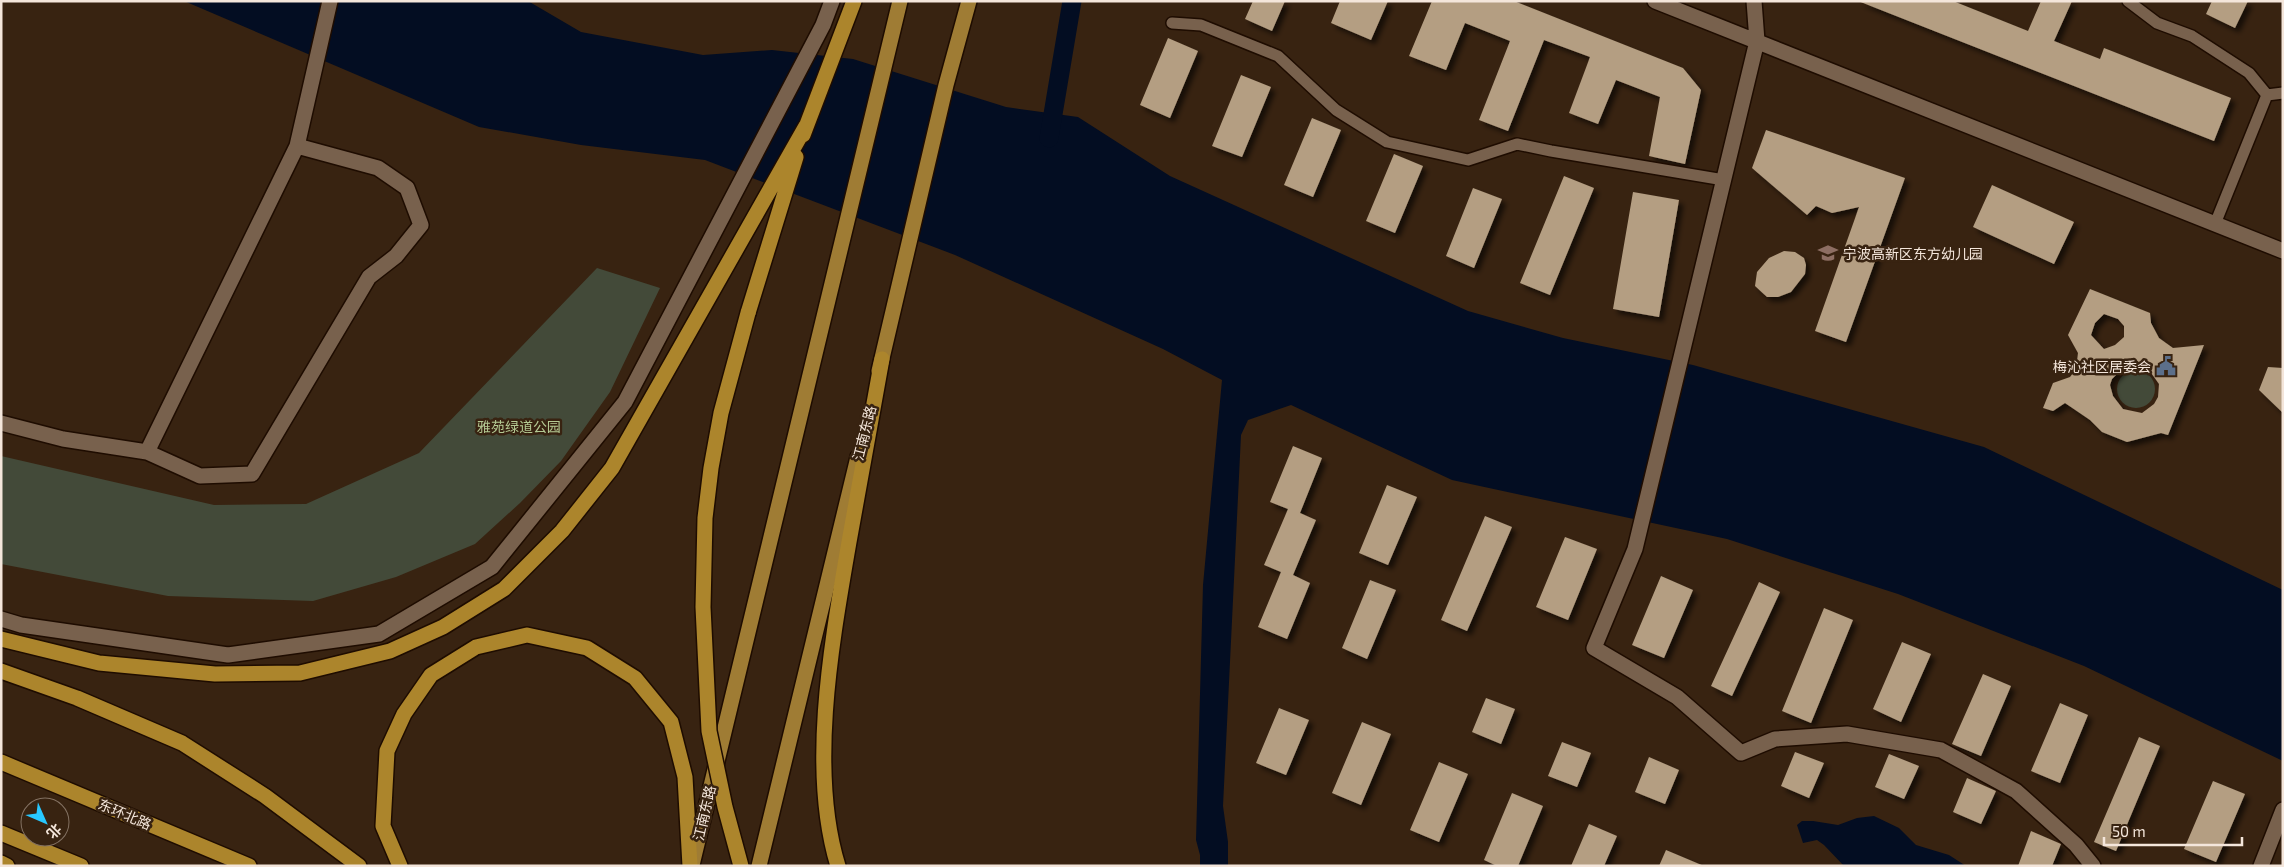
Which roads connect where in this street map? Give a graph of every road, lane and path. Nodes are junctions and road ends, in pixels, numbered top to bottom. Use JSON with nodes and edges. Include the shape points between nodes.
{"nodes":[{"id":1,"x":330,"y":1,"type":"edge"},
{"id":2,"x":832,"y":1,"type":"edge"},
{"id":3,"x":854,"y":1,"type":"edge"},
{"id":4,"x":900,"y":1,"type":"edge"},
{"id":5,"x":969,"y":1,"type":"edge"},
{"id":6,"x":1655,"y":1,"type":"edge"},
{"id":7,"x":1754,"y":1,"type":"edge"},
{"id":8,"x":2128,"y":1,"type":"edge"},
{"id":9,"x":1172,"y":23,"type":"dead end"},
{"id":10,"x":1757,"y":41,"type":"junction"},
{"id":11,"x":2283,"y":93,"type":"edge"},
{"id":12,"x":2267,"y":95,"type":"junction"},
{"id":13,"x":806,"y":126,"type":"junction"},
{"id":14,"x":297,"y":146,"type":"junction"},
{"id":15,"x":1724,"y":180,"type":"junction"},
{"id":16,"x":2215,"y":224,"type":"junction"},
{"id":17,"x":2283,"y":251,"type":"edge"},
{"id":18,"x":882,"y":359,"type":"junction"},
{"id":19,"x":1,"y":424,"type":"edge"},
{"id":20,"x":147,"y":452,"type":"junction"},
{"id":21,"x":1,"y":619,"type":"edge"},
{"id":22,"x":1,"y":639,"type":"edge"},
{"id":23,"x":1,"y":671,"type":"edge"},
{"id":24,"x":3,"y":763,"type":"edge"},
{"id":25,"x":2283,"y":810,"type":"edge"},
{"id":26,"x":1,"y":833,"type":"edge"},
{"id":27,"x":353,"y":861,"type":"edge"},
{"id":28,"x":1,"y":863,"type":"edge"},
{"id":29,"x":7,"y":866,"type":"edge"},
{"id":30,"x":81,"y":866,"type":"edge"},
{"id":31,"x":250,"y":866,"type":"edge"},
{"id":32,"x":400,"y":866,"type":"edge"},
{"id":33,"x":691,"y":866,"type":"edge"},
{"id":34,"x":741,"y":866,"type":"edge"},
{"id":35,"x":759,"y":866,"type":"edge"},
{"id":36,"x":838,"y":866,"type":"edge"},
{"id":37,"x":2093,"y":866,"type":"edge"},
{"id":38,"x":2262,"y":866,"type":"edge"}],
"edges":[{"from":1,"to":14,"type":"street"},
{"from":2,"to":21,"type":"street","via":[[625,402],[492,567],[379,634],[228,655],[22,625]]},
{"from":3,"to":13,"type":"highway"},
{"from":4,"to":33,"type":"main road","name":"江南东路"},
{"from":5,"to":18,"type":"main road","name":"江南东路","via":[[946,85]]},
{"from":6,"to":10,"type":"street"},
{"from":7,"to":10,"type":"street"},
{"from":8,"to":12,"type":"lane","via":[[2157,23],[2192,36],[2249,72]]},
{"from":9,"to":15,"type":"lane","via":[[1201,25],[1278,56],[1336,110],[1387,142],[1468,160],[1517,144]]},
{"from":10,"to":15,"type":"street"},
{"from":10,"to":16,"type":"street"},
{"from":11,"to":12,"type":"lane"},
{"from":12,"to":16,"type":"lane"},
{"from":13,"to":22,"type":"highway","via":[[612,468],[562,530],[504,589],[444,627],[390,651],[300,673],[215,674],[99,663]]},
{"from":13,"to":34,"type":"highway","bridge":true,"via":[[748,313],[724,404],[711,468],[706,518],[703,607],[709,731]]},
{"from":14,"to":20,"type":"street"},
{"from":14,"to":20,"type":"street","via":[[378,168],[407,188],[421,224],[396,256],[368,277],[252,474],[200,476]]},
{"from":15,"to":37,"type":"street","via":[[1635,549],[1594,648],[1677,697],[1741,753],[1775,739],[1847,734],[1941,750],[2016,791],[2076,845]]},
{"from":16,"to":17,"type":"street"},
{"from":18,"to":35,"type":"main road","name":"江南东路"},
{"from":18,"to":36,"type":"highway","via":[[831,642],[824,751],[830,840]]},
{"from":19,"to":20,"type":"street","via":[[63,439]]},
{"from":23,"to":27,"type":"highway","via":[[77,698],[182,744],[266,796]]},
{"from":24,"to":31,"type":"highway","name":"东环北路"},
{"from":25,"to":38,"type":"street"},
{"from":26,"to":30,"type":"highway"},
{"from":28,"to":29,"type":"highway"},
{"from":32,"to":33,"type":"highway","via":[[383,826],[387,751],[404,714],[431,674],[476,647],[527,636],[587,648],[635,678],[671,722],[685,777]]}]}
